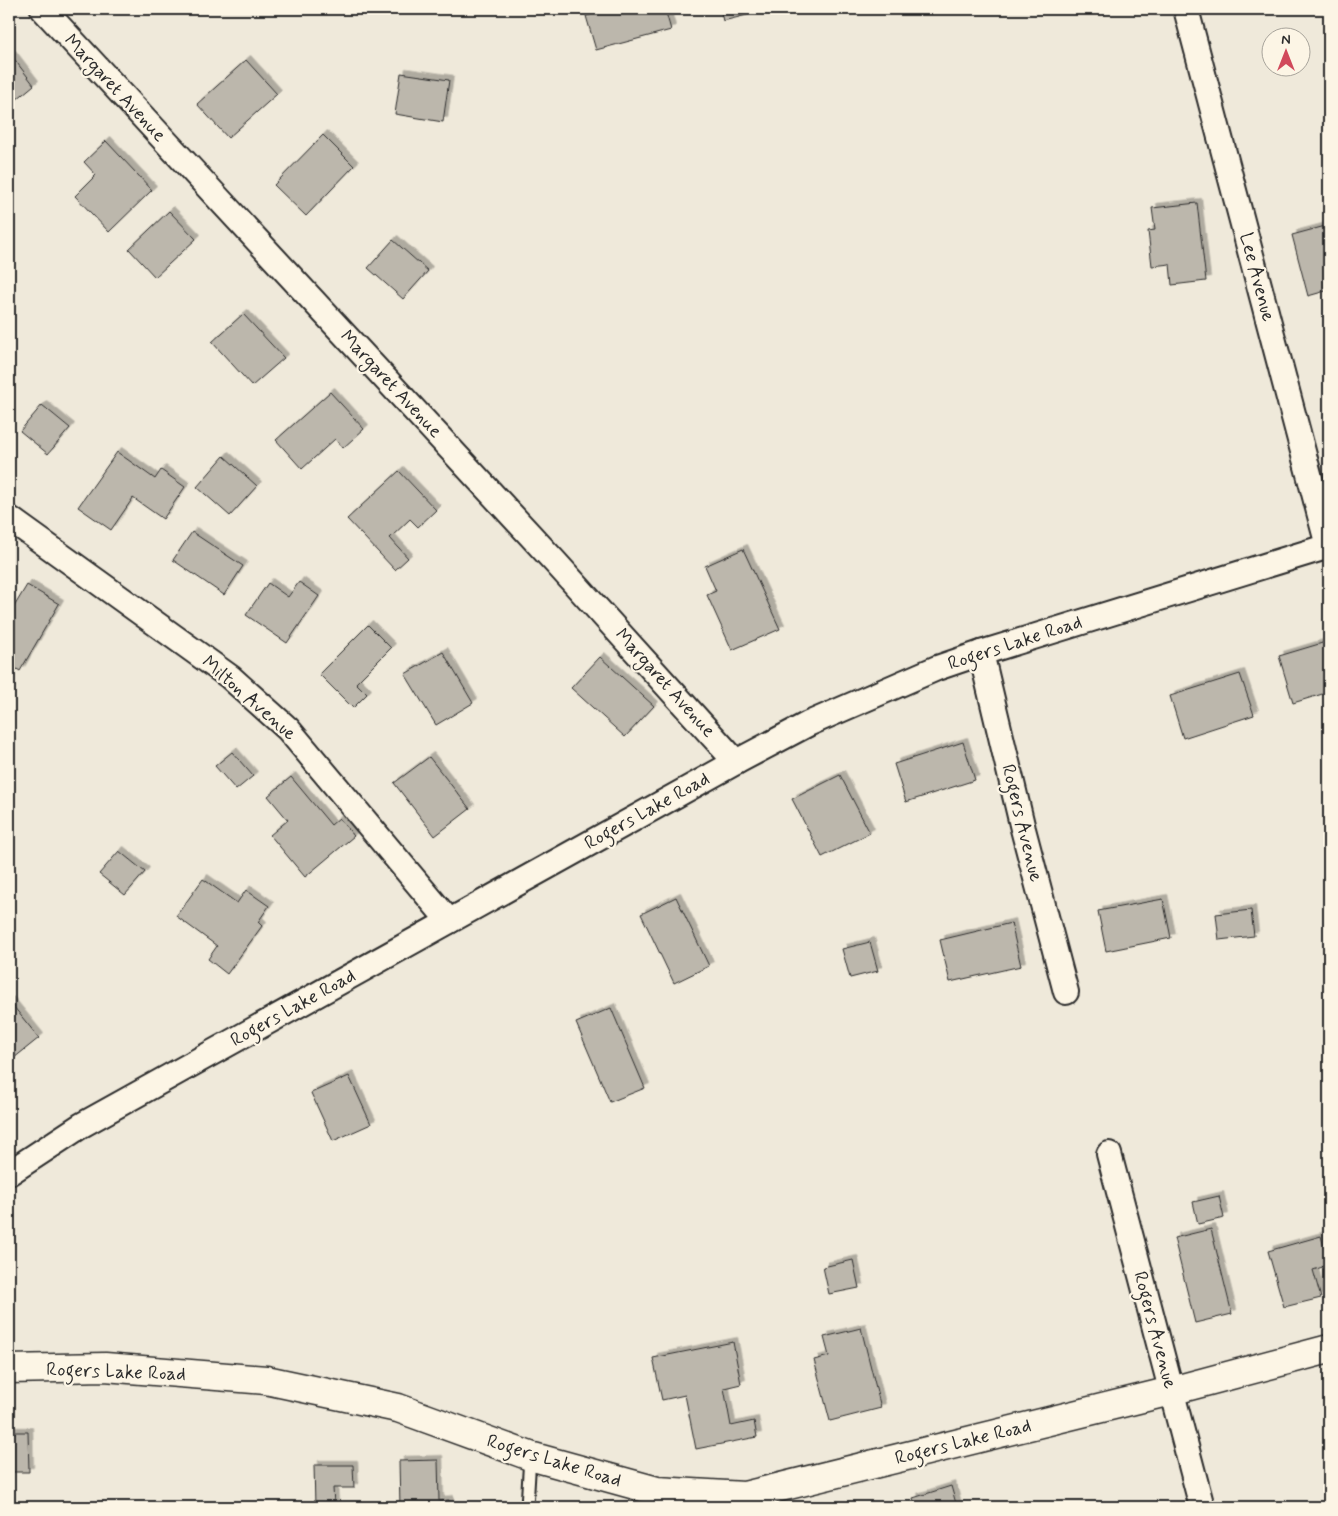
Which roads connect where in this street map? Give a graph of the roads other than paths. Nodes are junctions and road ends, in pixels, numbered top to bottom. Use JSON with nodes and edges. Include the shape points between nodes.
{"nodes":[{"id":1,"x":1186,"y":9,"type":"edge"},
{"id":2,"x":43,"y":10,"type":"edge"},
{"id":3,"x":9,"y":518,"type":"edge"},
{"id":4,"x":1329,"y":546,"type":"edge"},
{"id":5,"x":981,"y":653,"type":"junction"},
{"id":6,"x":736,"y":762,"type":"junction"},
{"id":7,"x":450,"y":921,"type":"junction"},
{"id":8,"x":1066,"y":992,"type":"dead end"},
{"id":9,"x":1109,"y":1154,"type":"dead end"},
{"id":10,"x":9,"y":1173,"type":"edge"},
{"id":11,"x":1329,"y":1349,"type":"edge"},
{"id":12,"x":9,"y":1369,"type":"edge"},
{"id":13,"x":1171,"y":1391,"type":"junction"},
{"id":14,"x":530,"y":1456,"type":"junction"},
{"id":15,"x":665,"y":1499,"type":"edge"},
{"id":16,"x":527,"y":1507,"type":"edge"},
{"id":17,"x":1202,"y":1507,"type":"edge"}],
"edges":[{"from":1,"to":4,"type":"street","name":"Lee Avenue"},
{"from":2,"to":6,"type":"street","name":"Margaret Avenue","via":[[556,562]]},
{"from":3,"to":7,"type":"street","name":"Milton Avenue","via":[[230,677],[288,729]]},
{"from":4,"to":5,"type":"street","name":"Rogers Lake Road"},
{"from":5,"to":6,"type":"street","name":"Rogers Lake Road","via":[[937,668],[808,724]]},
{"from":5,"to":8,"type":"street","name":"Rogers Avenue"},
{"from":6,"to":7,"type":"street","name":"Rogers Lake Road"},
{"from":7,"to":10,"type":"street","name":"Rogers Lake Road","via":[[82,1125]]},
{"from":9,"to":13,"type":"street","name":"Rogers Avenue"},
{"from":11,"to":13,"type":"main road","name":"Rogers Lake Road"},
{"from":12,"to":14,"type":"main road","name":"Rogers Lake Road","via":[[104,1367],[266,1380],[398,1408]]},
{"from":13,"to":15,"type":"main road","name":"Rogers Lake Road","via":[[744,1496]]},
{"from":13,"to":17,"type":"street","name":"Rogers Avenue"},
{"from":14,"to":15,"type":"main road","name":"Rogers Lake Road"},
{"from":14,"to":16,"type":"lane"}]}
